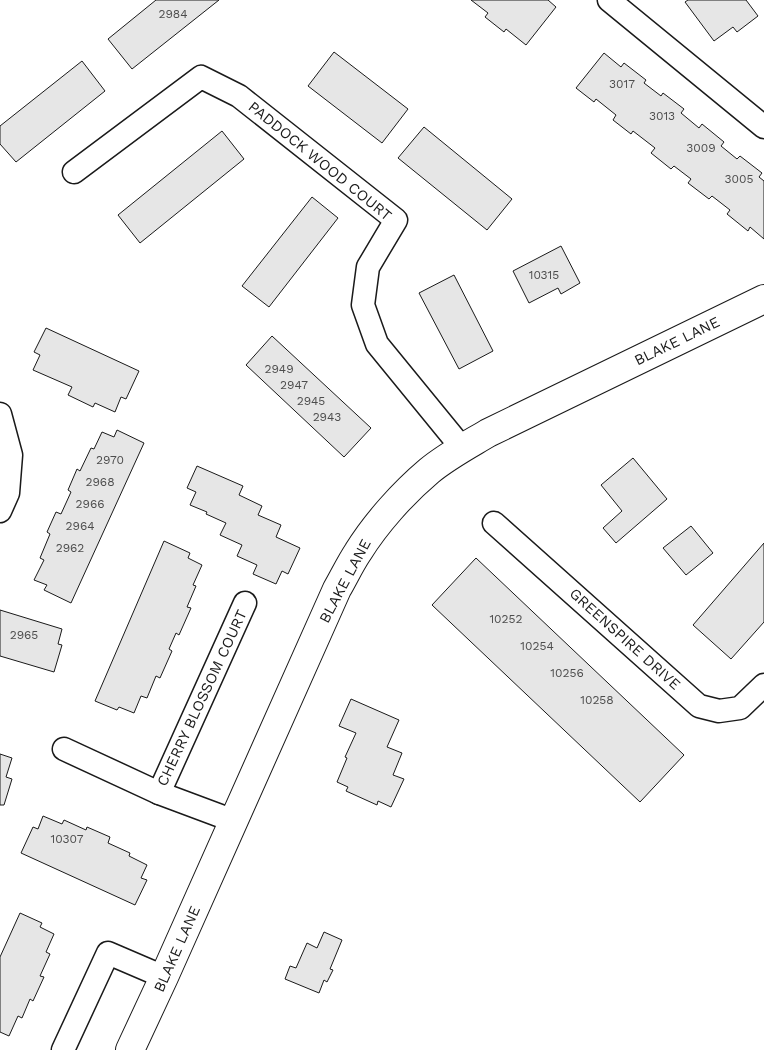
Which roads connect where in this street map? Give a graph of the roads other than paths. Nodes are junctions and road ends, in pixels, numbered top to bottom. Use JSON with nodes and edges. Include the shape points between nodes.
{"nodes":[{"id":1,"x":608,"y":0,"type":"edge"},
{"id":2,"x":764,"y":127,"type":"edge"},
{"id":3,"x":74,"y":172,"type":"dead end"},
{"id":4,"x":764,"y":299,"type":"edge"},
{"id":5,"x":0,"y":414,"type":"edge"},
{"id":6,"x":462,"y":448,"type":"junction"},
{"id":7,"x":0,"y":511,"type":"edge"},
{"id":8,"x":494,"y":523,"type":"dead end"},
{"id":9,"x":245,"y":603,"type":"dead end"},
{"id":10,"x":764,"y":685,"type":"edge"},
{"id":11,"x":64,"y":749,"type":"dead end"},
{"id":12,"x":159,"y":793,"type":"junction"},
{"id":13,"x":234,"y":821,"type":"junction"},
{"id":14,"x":164,"y":977,"type":"junction"},
{"id":15,"x":63,"y":1050,"type":"edge"},
{"id":16,"x":130,"y":1050,"type":"edge"}],
"edges":[{"from":1,"to":2,"type":"street"},
{"from":3,"to":6,"type":"street","name":"PADDOCK WOOD COURT","via":[[201,77],[239,96],[396,220],[368,267],[363,306],[377,344]]},
{"from":4,"to":6,"type":"street","name":"BLAKE LANE"},
{"from":5,"to":7,"type":"street","via":[[11,455],[8,493]]},
{"from":6,"to":13,"type":"street","name":"BLAKE LANE","via":[[414,485],[377,525],[358,552],[337,589]]},
{"from":8,"to":10,"type":"street","name":"GREENSPIRE DRIVE","via":[[699,706],[719,712],[740,708]]},
{"from":9,"to":12,"type":"street","name":"CHERRY BLOSSOM COURT"},
{"from":11,"to":12,"type":"street"},
{"from":12,"to":13,"type":"street"},
{"from":13,"to":14,"type":"street","name":"BLAKE LANE"},
{"from":14,"to":15,"type":"street","via":[[108,953]]},
{"from":14,"to":16,"type":"street","name":"BLAKE LANE"}]}
